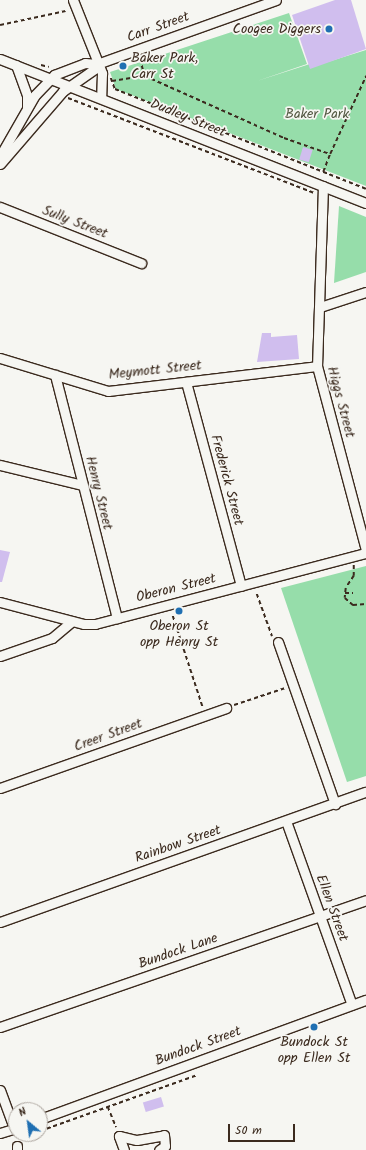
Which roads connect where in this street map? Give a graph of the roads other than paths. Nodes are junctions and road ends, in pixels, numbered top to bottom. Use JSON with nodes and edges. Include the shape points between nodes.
{"nodes":[{"id":1,"x":73,"y":0,"type":"edge"},
{"id":2,"x":276,"y":0,"type":"edge"},
{"id":3,"x":258,"y":3,"type":"edge"},
{"id":4,"x":0,"y":59,"type":"edge"},
{"id":5,"x":97,"y":64,"type":"junction"},
{"id":6,"x":16,"y":65,"type":"junction"},
{"id":7,"x":50,"y":78,"type":"junction"},
{"id":8,"x":70,"y":85,"type":"junction"},
{"id":9,"x":100,"y":98,"type":"junction"},
{"id":10,"x":26,"y":109,"type":"junction"},
{"id":11,"x":3,"y":142,"type":"edge"},
{"id":12,"x":0,"y":156,"type":"edge"},
{"id":13,"x":0,"y":164,"type":"edge"},
{"id":14,"x":323,"y":186,"type":"junction"},
{"id":15,"x":366,"y":203,"type":"edge"},
{"id":16,"x":0,"y":207,"type":"edge"},
{"id":17,"x":141,"y":263,"type":"dead end"},
{"id":18,"x":366,"y":292,"type":"edge"},
{"id":19,"x":320,"y":307,"type":"junction"},
{"id":20,"x":0,"y":358,"type":"edge"},
{"id":21,"x":317,"y":366,"type":"junction"},
{"id":22,"x":55,"y":375,"type":"junction"},
{"id":23,"x":186,"y":382,"type":"junction"},
{"id":24,"x":0,"y":465,"type":"edge"},
{"id":25,"x":82,"y":485,"type":"junction"},
{"id":26,"x":366,"y":550,"type":"edge"},
{"id":27,"x":366,"y":553,"type":"edge"},
{"id":28,"x":241,"y":586,"type":"junction"},
{"id":29,"x":0,"y":602,"type":"edge"},
{"id":30,"x":117,"y":618,"type":"junction"},
{"id":31,"x":72,"y":622,"type":"junction"},
{"id":32,"x":278,"y":642,"type":"dead end"},
{"id":33,"x":0,"y":656,"type":"edge"},
{"id":34,"x":226,"y":708,"type":"road end"},
{"id":35,"x":0,"y":788,"type":"edge"},
{"id":36,"x":366,"y":792,"type":"edge"},
{"id":37,"x":335,"y":804,"type":"junction"},
{"id":38,"x":286,"y":821,"type":"junction"},
{"id":39,"x":366,"y":900,"type":"edge"},
{"id":40,"x":319,"y":917,"type":"junction"},
{"id":41,"x":0,"y":922,"type":"edge"},
{"id":42,"x":366,"y":1000,"type":"edge"},
{"id":43,"x":352,"y":1005,"type":"junction"},
{"id":44,"x":0,"y":1027,"type":"edge"},
{"id":45,"x":0,"y":1090,"type":"edge"},
{"id":46,"x":8,"y":1110,"type":"edge"},
{"id":47,"x":48,"y":1116,"type":"edge"},
{"id":48,"x":124,"y":1150,"type":"edge"},
{"id":49,"x":159,"y":1150,"type":"edge"}],
"edges":[{"from":1,"to":5,"type":"street"},
{"from":2,"to":3,"type":"street","name":"Carr Street"},
{"from":3,"to":5,"type":"street","name":"Carr Street"},
{"from":4,"to":6,"type":"street","name":"Dudley Street"},
{"from":5,"to":7,"type":"street","name":"Carr Street","via":[[85,63]]},
{"from":5,"to":8,"type":"street","via":[[94,70]]},
{"from":5,"to":9,"type":"street","via":[[102,75]]},
{"from":6,"to":7,"type":"street","name":"Dudley Street"},
{"from":6,"to":10,"type":"street","via":[[27,96]]},
{"from":7,"to":8,"type":"street","name":"Dudley Street"},
{"from":7,"to":10,"type":"street"},
{"from":8,"to":9,"type":"street","name":"Dudley Street"},
{"from":8,"to":13,"type":"street"},
{"from":9,"to":14,"type":"street","name":"Dudley Street"},
{"from":10,"to":11,"type":"street"},
{"from":11,"to":12,"type":"street"},
{"from":14,"to":15,"type":"street","name":"Dudley Street"},
{"from":14,"to":19,"type":"street","name":"Higgs Street"},
{"from":16,"to":17,"type":"street","name":"Sully Street"},
{"from":18,"to":19,"type":"street"},
{"from":19,"to":21,"type":"street","name":"Higgs Street"},
{"from":20,"to":22,"type":"street","name":"Meymott Street"},
{"from":21,"to":23,"type":"street","name":"Meymott Street"},
{"from":21,"to":26,"type":"street","name":"Higgs Street"},
{"from":22,"to":23,"type":"street","name":"Meymott Street","via":[[108,391]]},
{"from":22,"to":25,"type":"street","name":"Henry Street"},
{"from":23,"to":28,"type":"street","name":"Frederick Street"},
{"from":24,"to":25,"type":"street"},
{"from":25,"to":30,"type":"street","name":"Henry Street"},
{"from":27,"to":28,"type":"street","name":"Oberon Street"},
{"from":28,"to":30,"type":"street","name":"Oberon Street"},
{"from":29,"to":31,"type":"street","name":"Oberon Street"},
{"from":30,"to":31,"type":"street","name":"Oberon Street","via":[[95,624]]},
{"from":31,"to":33,"type":"street","via":[[52,638]]},
{"from":32,"to":37,"type":"street"},
{"from":34,"to":35,"type":"street","name":"Creer Street"},
{"from":36,"to":37,"type":"street","name":"Rainbow Street"},
{"from":37,"to":38,"type":"street","name":"Rainbow Street"},
{"from":38,"to":40,"type":"street","name":"Ellen Street"},
{"from":38,"to":41,"type":"street","name":"Rainbow Street"},
{"from":39,"to":40,"type":"street","name":"Bundock Lane"},
{"from":40,"to":43,"type":"street","name":"Ellen Street"},
{"from":40,"to":44,"type":"street","name":"Bundock Lane"},
{"from":42,"to":43,"type":"street","name":"Bundock Street"},
{"from":43,"to":47,"type":"street","name":"Bundock Street"},
{"from":45,"to":46,"type":"street"},
{"from":48,"to":49,"type":"street","via":[[119,1136],[137,1140],[164,1135],[165,1146]]}]}
